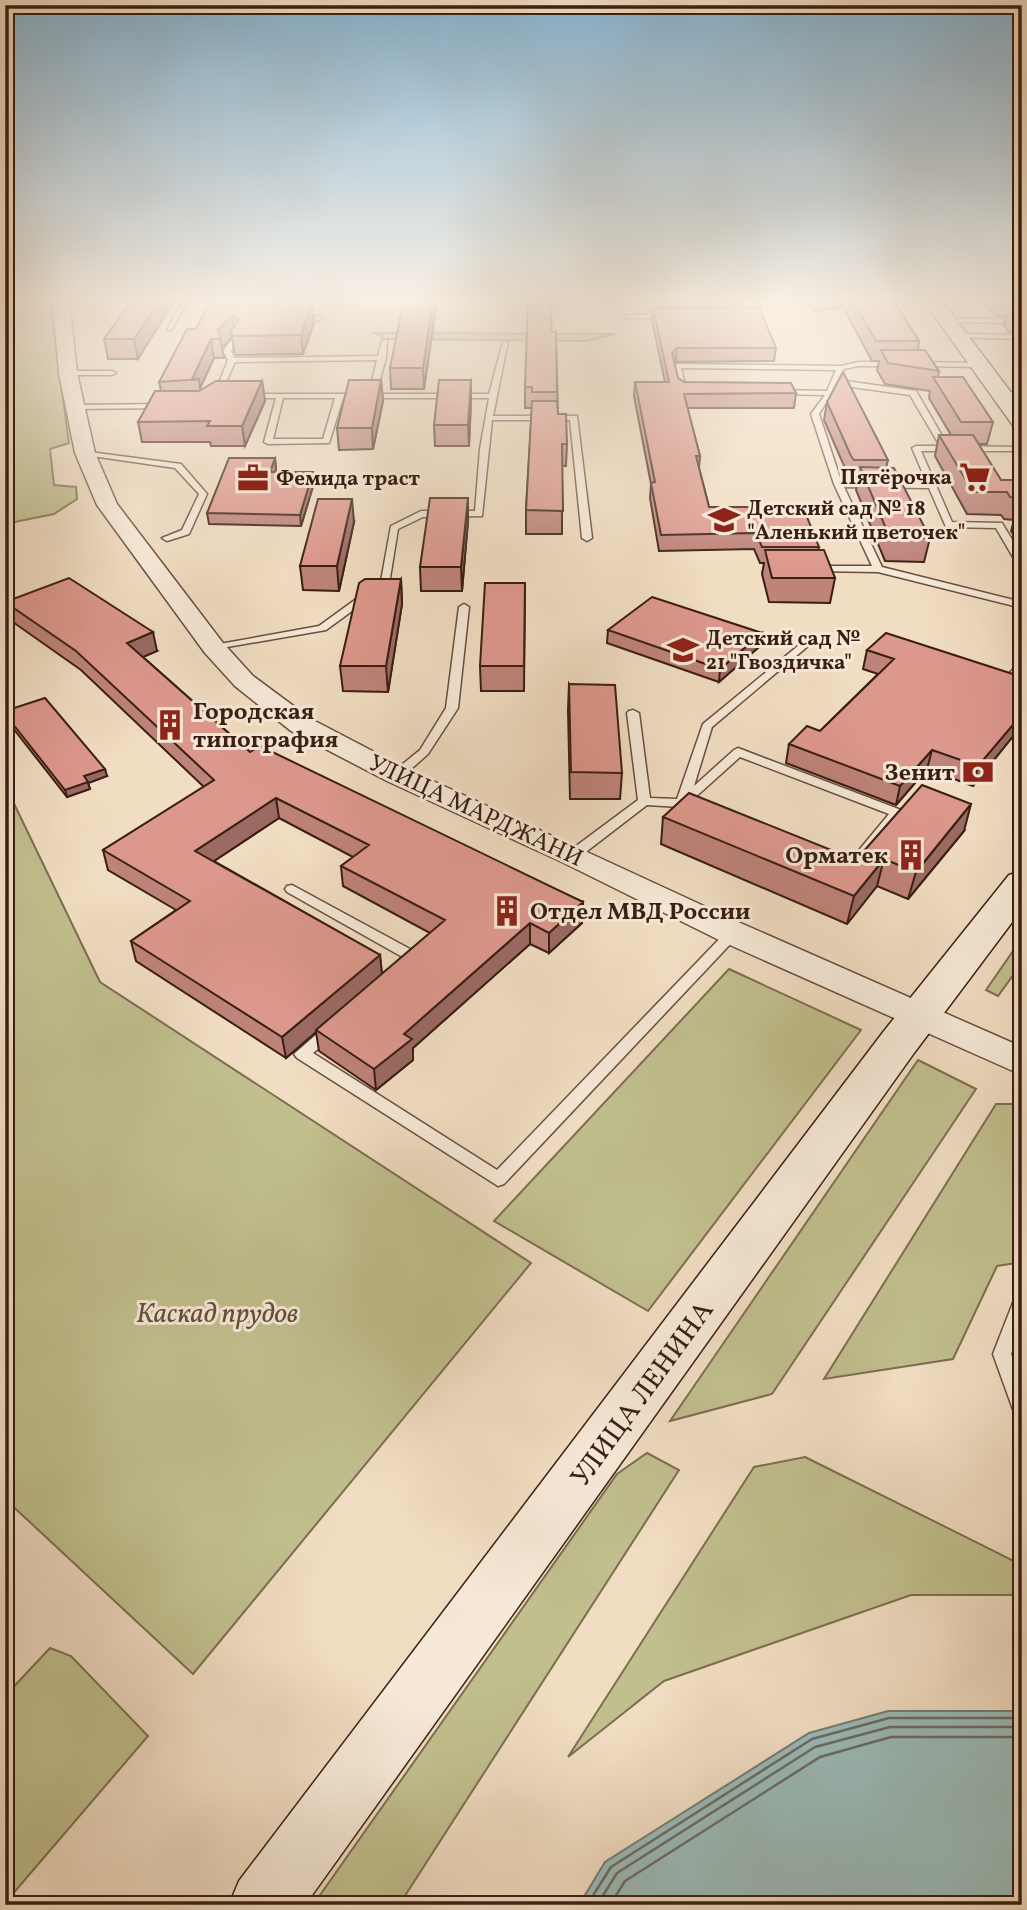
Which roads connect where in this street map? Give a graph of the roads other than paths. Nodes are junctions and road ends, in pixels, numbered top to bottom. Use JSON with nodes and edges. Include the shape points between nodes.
{"nodes":[{"id":1,"x":72,"y":389,"type":"edge"},
{"id":2,"x":218,"y":389,"type":"edge"},
{"id":3,"x":374,"y":389,"type":"edge"},
{"id":4,"x":493,"y":389,"type":"edge"},
{"id":5,"x":683,"y":389,"type":"edge"},
{"id":6,"x":832,"y":389,"type":"edge"},
{"id":7,"x":886,"y":389,"type":"edge"},
{"id":8,"x":997,"y":389,"type":"edge"},
{"id":9,"x":696,"y":391,"type":"edge"},
{"id":10,"x":763,"y":392,"type":"edge"},
{"id":11,"x":830,"y":393,"type":"junction"},
{"id":12,"x":1001,"y":394,"type":"junction"},
{"id":13,"x":1022,"y":395,"type":"edge"},
{"id":14,"x":229,"y":396,"type":"edge"},
{"id":15,"x":242,"y":396,"type":"edge"},
{"id":16,"x":340,"y":396,"type":"junction"},
{"id":17,"x":372,"y":396,"type":"junction"},
{"id":18,"x":491,"y":396,"type":"junction"},
{"id":19,"x":280,"y":397,"type":"junction"},
{"id":20,"x":174,"y":406,"type":"edge"},
{"id":21,"x":76,"y":407,"type":"junction"},
{"id":22,"x":489,"y":418,"type":"junction"},
{"id":23,"x":1022,"y":422,"type":"edge"},
{"id":24,"x":946,"y":449,"type":"junction"},
{"id":25,"x":1022,"y":449,"type":"edge"},
{"id":26,"x":85,"y":453,"type":"junction"},
{"id":27,"x":838,"y":484,"type":"junction"},
{"id":28,"x":934,"y":486,"type":"junction"},
{"id":29,"x":999,"y":525,"type":"junction"},
{"id":30,"x":1010,"y":525,"type":"dead end"},
{"id":31,"x":167,"y":538,"type":"dead end"},
{"id":32,"x":587,"y":538,"type":"dead end"},
{"id":33,"x":1022,"y":564,"type":"edge"},
{"id":34,"x":798,"y":569,"type":"edge"},
{"id":35,"x":878,"y":569,"type":"junction"},
{"id":36,"x":1022,"y":605,"type":"edge"},
{"id":37,"x":464,"y":607,"type":"dead end"},
{"id":38,"x":804,"y":644,"type":"dead end"},
{"id":39,"x":214,"y":648,"type":"junction"},
{"id":40,"x":1022,"y":666,"type":"edge"},
{"id":41,"x":993,"y":680,"type":"edge"},
{"id":42,"x":633,"y":713,"type":"dead end"},
{"id":43,"x":397,"y":775,"type":"junction"},
{"id":44,"x":644,"y":801,"type":"junction"},
{"id":45,"x":682,"y":803,"type":"junction"},
{"id":46,"x":573,"y":855,"type":"junction"},
{"id":47,"x":1022,"y":883,"type":"edge"},
{"id":48,"x":292,"y":889,"type":"dead end"},
{"id":49,"x":733,"y":933,"type":"junction"},
{"id":50,"x":396,"y":975,"type":"edge"},
{"id":51,"x":920,"y":1016,"type":"junction"},
{"id":52,"x":343,"y":1019,"type":"edge"},
{"id":53,"x":1022,"y":1062,"type":"edge"},
{"id":54,"x":1022,"y":1301,"type":"edge"},
{"id":55,"x":1022,"y":1409,"type":"edge"},
{"id":56,"x":263,"y":1905,"type":"edge"}],
"edges":[{"from":1,"to":21,"type":"street","name":"УЛИЦА МАРДЖАНИ"},
{"from":2,"to":14,"type":"lane","via":[[213,399]]},
{"from":3,"to":17,"type":"lane"},
{"from":4,"to":18,"type":"lane"},
{"from":5,"to":9,"type":"lane"},
{"from":6,"to":11,"type":"lane"},
{"from":7,"to":24,"type":"lane","via":[[913,393]]},
{"from":8,"to":12,"type":"main road"},
{"from":10,"to":11,"type":"lane"},
{"from":11,"to":27,"type":"lane","via":[[815,414]]},
{"from":12,"to":13,"type":"lane"},
{"from":12,"to":23,"type":"main road"},
{"from":15,"to":19,"type":"lane"},
{"from":16,"to":17,"type":"lane"},
{"from":16,"to":19,"type":"lane"},
{"from":16,"to":19,"type":"lane","via":[[326,441],[268,442]]},
{"from":17,"to":18,"type":"lane"},
{"from":18,"to":22,"type":"lane"},
{"from":20,"to":21,"type":"lane"},
{"from":21,"to":26,"type":"street","name":"УЛИЦА МАРДЖАНИ"},
{"from":22,"to":32,"type":"lane","via":[[574,418]]},
{"from":22,"to":39,"type":"lane","via":[[482,450],[479,514],[421,514],[394,528],[386,582],[322,628]]},
{"from":24,"to":25,"type":"lane"},
{"from":24,"to":28,"type":"lane","via":[[916,448]]},
{"from":26,"to":31,"type":"lane","via":[[178,466],[203,494],[186,532]]},
{"from":26,"to":39,"type":"street","name":"УЛИЦА МАРДЖАНИ","via":[[107,505]]},
{"from":27,"to":28,"type":"lane"},
{"from":27,"to":35,"type":"lane"},
{"from":28,"to":29,"type":"lane","via":[[949,525]]},
{"from":29,"to":30,"type":"lane"},
{"from":29,"to":33,"type":"lane"},
{"from":34,"to":35,"type":"lane"},
{"from":35,"to":36,"type":"lane"},
{"from":37,"to":43,"type":"lane","via":[[452,708],[424,752]]},
{"from":38,"to":45,"type":"lane","via":[[707,726]]},
{"from":39,"to":43,"type":"street","name":"УЛИЦА МАРДЖАНИ","via":[[244,681],[301,724]]},
{"from":40,"to":41,"type":"lane","via":[[1006,684]]},
{"from":42,"to":44,"type":"lane"},
{"from":43,"to":46,"type":"street","name":"УЛИЦА МАРДЖАНИ"},
{"from":44,"to":45,"type":"lane"},
{"from":44,"to":46,"type":"lane"},
{"from":45,"to":45,"type":"lane","via":[[738,752],[897,813],[847,873]]},
{"from":46,"to":49,"type":"street","name":"УЛИЦА МАРДЖАНИ"},
{"from":47,"to":51,"type":"main road","name":"УЛИЦА ЛЕНИНА"},
{"from":48,"to":50,"type":"lane","via":[[416,958]]},
{"from":49,"to":51,"type":"street","name":"УЛИЦА МАРДЖАНИ"},
{"from":49,"to":52,"type":"lane","via":[[498,1179],[302,1054]]},
{"from":51,"to":53,"type":"street","name":"УЛИЦА МАРДЖАНИ"},
{"from":51,"to":56,"type":"main road","name":"УЛИЦА ЛЕНИНА"},
{"from":54,"to":55,"type":"lane","via":[[1002,1354]]}]}
